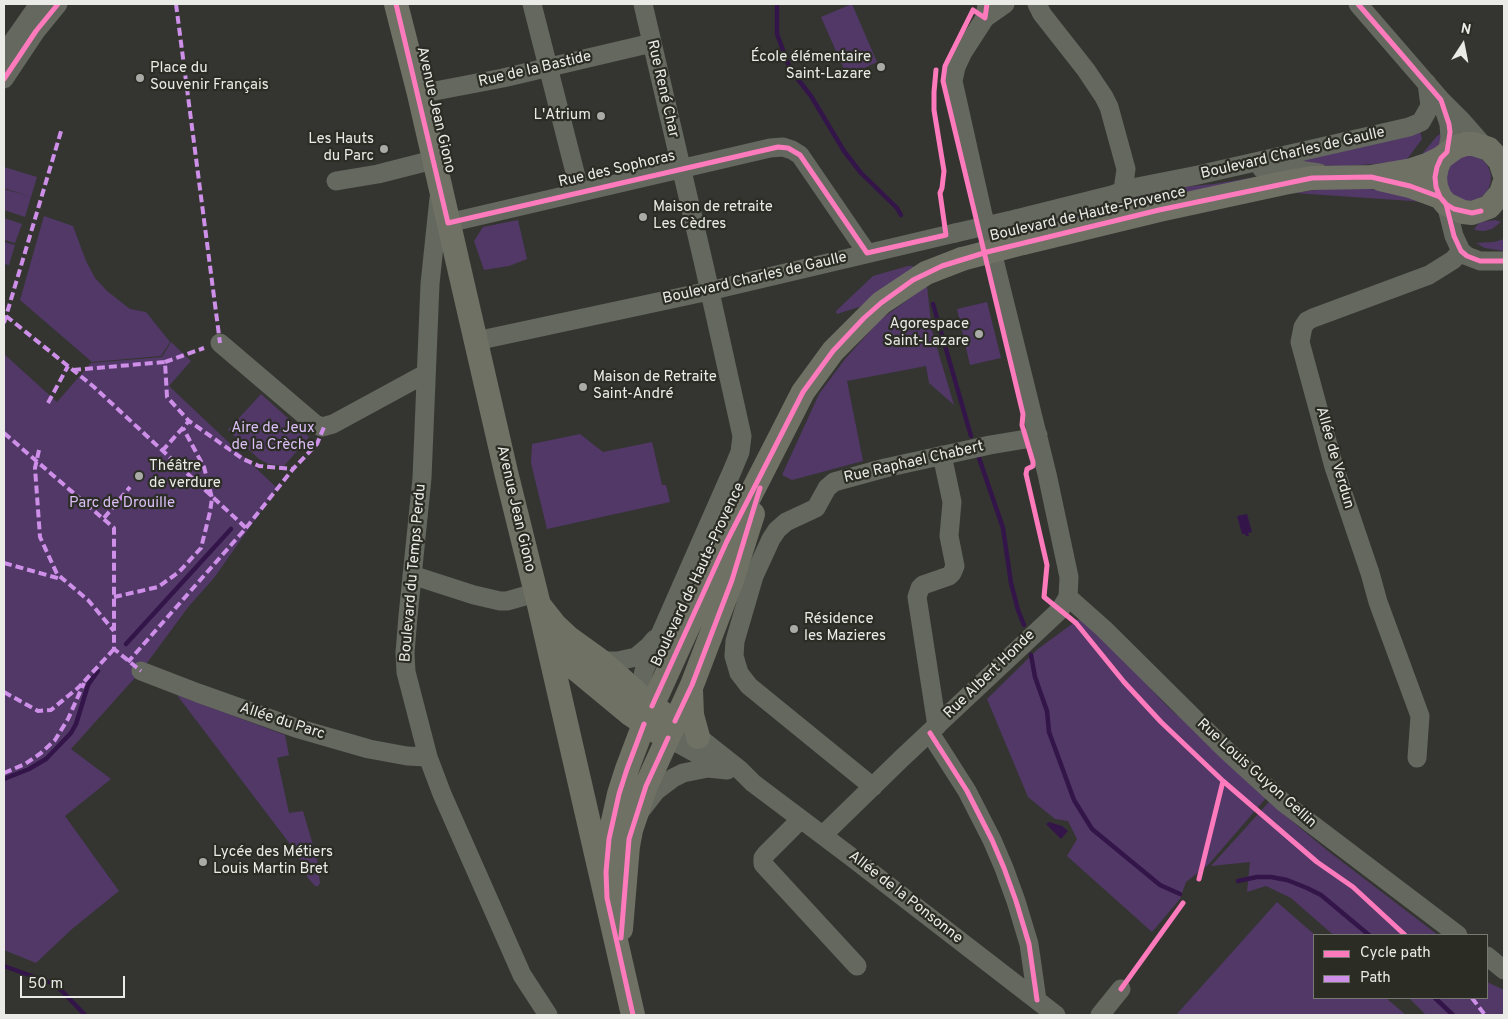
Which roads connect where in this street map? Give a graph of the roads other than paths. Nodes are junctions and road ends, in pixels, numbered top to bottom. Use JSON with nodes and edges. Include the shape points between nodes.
{"nodes":[{"id":1,"x":39,"y":4,"type":"edge"},
{"id":2,"x":58,"y":4,"type":"edge"},
{"id":3,"x":396,"y":4,"type":"edge"},
{"id":4,"x":532,"y":4,"type":"edge"},
{"id":5,"x":643,"y":4,"type":"edge"},
{"id":6,"x":1005,"y":4,"type":"edge"},
{"id":7,"x":1025,"y":4,"type":"edge"},
{"id":8,"x":1358,"y":4,"type":"edge"},
{"id":9,"x":1040,"y":9,"type":"edge"},
{"id":10,"x":986,"y":11,"type":"edge"},
{"id":11,"x":652,"y":43,"type":"junction"},
{"id":12,"x":4,"y":54,"type":"edge"},
{"id":13,"x":548,"y":67,"type":"junction"},
{"id":14,"x":4,"y":79,"type":"edge"},
{"id":15,"x":1426,"y":83,"type":"junction"},
{"id":16,"x":419,"y":94,"type":"junction"},
{"id":17,"x":1441,"y":100,"type":"junction"},
{"id":18,"x":1444,"y":155,"type":"junction"},
{"id":19,"x":433,"y":160,"type":"junction"},
{"id":20,"x":1499,"y":161,"type":"edge"},
{"id":21,"x":681,"y":168,"type":"junction"},
{"id":22,"x":1198,"y":175,"type":"junction"},
{"id":23,"x":1340,"y":176,"type":"junction"},
{"id":24,"x":1372,"y":177,"type":"junction"},
{"id":25,"x":336,"y":181,"type":"dead end"},
{"id":26,"x":1124,"y":184,"type":"junction"},
{"id":27,"x":1504,"y":184,"type":"edge"},
{"id":28,"x":440,"y":191,"type":"junction"},
{"id":29,"x":580,"y":192,"type":"junction"},
{"id":30,"x":1443,"y":200,"type":"junction"},
{"id":31,"x":1476,"y":212,"type":"junction"},
{"id":32,"x":1504,"y":217,"type":"edge"},
{"id":33,"x":448,"y":223,"type":"junction"},
{"id":34,"x":1459,"y":247,"type":"junction"},
{"id":35,"x":867,"y":253,"type":"junction"},
{"id":36,"x":1504,"y":261,"type":"edge"},
{"id":37,"x":709,"y":291,"type":"junction"},
{"id":38,"x":476,"y":341,"type":"junction"},
{"id":39,"x":220,"y":344,"type":"dead end"},
{"id":40,"x":426,"y":374,"type":"junction"},
{"id":41,"x":1038,"y":435,"type":"junction"},
{"id":42,"x":949,"y":454,"type":"junction"},
{"id":43,"x":770,"y":457,"type":"junction"},
{"id":44,"x":412,"y":575,"type":"junction"},
{"id":45,"x":1068,"y":597,"type":"junction"},
{"id":46,"x":537,"y":599,"type":"junction"},
{"id":47,"x":665,"y":626,"type":"junction"},
{"id":48,"x":554,"y":643,"type":"junction"},
{"id":49,"x":601,"y":662,"type":"junction"},
{"id":50,"x":141,"y":670,"type":"dead end"},
{"id":51,"x":692,"y":686,"type":"junction"},
{"id":52,"x":655,"y":719,"type":"junction"},
{"id":53,"x":933,"y":729,"type":"junction"},
{"id":54,"x":698,"y":737,"type":"junction"},
{"id":55,"x":428,"y":757,"type":"junction"},
{"id":56,"x":1417,"y":758,"type":"dead end"},
{"id":57,"x":727,"y":770,"type":"junction"},
{"id":58,"x":753,"y":784,"type":"junction"},
{"id":59,"x":873,"y":787,"type":"junction"},
{"id":60,"x":801,"y":819,"type":"junction"},
{"id":61,"x":631,"y":830,"type":"junction"},
{"id":62,"x":823,"y":835,"type":"junction"},
{"id":63,"x":607,"y":898,"type":"junction"},
{"id":64,"x":621,"y":926,"type":"junction"},
{"id":65,"x":1457,"y":934,"type":"edge"},
{"id":66,"x":1488,"y":957,"type":"edge"},
{"id":67,"x":622,"y":966,"type":"junction"},
{"id":68,"x":857,"y":966,"type":"dead end"},
{"id":69,"x":1504,"y":970,"type":"edge"},
{"id":70,"x":1121,"y":989,"type":"dead end"},
{"id":71,"x":1037,"y":1000,"type":"junction"},
{"id":72,"x":548,"y":1015,"type":"edge"},
{"id":73,"x":633,"y":1015,"type":"edge"},
{"id":74,"x":1056,"y":1015,"type":"edge"},
{"id":75,"x":1100,"y":1015,"type":"edge"}],
"edges":[{"from":1,"to":12,"type":"street"},
{"from":2,"to":14,"type":"street"},
{"from":3,"to":16,"type":"main road","name":"Avenue Jean Giono"},
{"from":4,"to":13,"type":"street"},
{"from":5,"to":11,"type":"street","name":"Rue René Char"},
{"from":6,"to":10,"type":"street"},
{"from":7,"to":9,"type":"street"},
{"from":8,"to":15,"type":"street"},
{"from":9,"to":26,"type":"street","via":[[1104,97],[1126,169]]},
{"from":10,"to":41,"type":"street","via":[[963,52],[952,80]]},
{"from":11,"to":13,"type":"street","name":"Rue de la Bastide"},
{"from":11,"to":21,"type":"street","name":"Rue René Char"},
{"from":13,"to":16,"type":"street","name":"Rue de la Bastide"},
{"from":13,"to":29,"type":"street"},
{"from":15,"to":17,"type":"street"},
{"from":15,"to":22,"type":"street","name":"Boulevard Charles de Gaulle","via":[[1430,106],[1415,126]]},
{"from":16,"to":19,"type":"main road","name":"Avenue Jean Giono"},
{"from":17,"to":18,"type":"street","via":[[1450,138]]},
{"from":17,"to":20,"type":"street"},
{"from":18,"to":20,"type":"main road","name":"Boulevard de Haute-Provence","via":[[1456,146],[1474,144]]},
{"from":18,"to":24,"type":"main road","name":"Boulevard de Haute-Provence","via":[[1417,168]]},
{"from":18,"to":30,"type":"main road","via":[[1435,177]]},
{"from":19,"to":25,"type":"street"},
{"from":19,"to":28,"type":"main road","name":"Avenue Jean Giono"},
{"from":21,"to":29,"type":"street","name":"Rue des Sophoras"},
{"from":21,"to":35,"type":"street","name":"Rue des Sophoras","via":[[778,146],[792,150],[800,155]]},
{"from":21,"to":37,"type":"street","name":"Rue René Char"},
{"from":22,"to":23,"type":"street","via":[[1279,168]]},
{"from":22,"to":26,"type":"street","name":"Boulevard Charles de Gaulle","via":[[1153,184]]},
{"from":23,"to":24,"type":"main road","name":"Boulevard de Haute-Provence"},
{"from":23,"to":43,"type":"main road","name":"Boulevard de Haute-Provence","bridge":true,"via":[[1284,183],[1159,210],[962,259],[926,273],[881,303],[833,351],[799,399]]},
{"from":24,"to":30,"type":"main road","name":"Boulevard de Haute-Provence","via":[[1410,186]]},
{"from":26,"to":35,"type":"street","name":"Boulevard Charles de Gaulle","bridge":true,"via":[[1116,200],[1098,206],[1059,216],[1025,217]]},
{"from":27,"to":31,"type":"main road","via":[[1496,201]]},
{"from":28,"to":33,"type":"main road","name":"Avenue Jean Giono"},
{"from":28,"to":40,"type":"street","name":"Boulevard du Temps Perdu","via":[[430,284]]},
{"from":29,"to":33,"type":"street","name":"Rue des Sophoras"},
{"from":30,"to":31,"type":"main road","name":"Boulevard de Haute-Provence","via":[[1463,212]]},
{"from":30,"to":34,"type":"street"},
{"from":31,"to":32,"type":"main road","name":"Boulevard de Haute-Provence"},
{"from":31,"to":34,"type":"street","via":[[1461,227]]},
{"from":33,"to":38,"type":"main road","name":"Avenue Jean Giono"},
{"from":34,"to":36,"type":"street","via":[[1473,260]]},
{"from":34,"to":56,"type":"street","name":"Allée de Verdun","via":[[1453,260],[1429,274],[1307,321],[1300,342],[1334,467],[1420,716]]},
{"from":35,"to":37,"type":"street","name":"Boulevard Charles de Gaulle"},
{"from":37,"to":38,"type":"street","name":"Boulevard Charles de Gaulle"},
{"from":37,"to":47,"type":"street","name":"Rue René Char","via":[[742,436],[740,452]]},
{"from":38,"to":46,"type":"main road","name":"Avenue Jean Giono"},
{"from":39,"to":40,"type":"street","via":[[314,424],[322,427]]},
{"from":40,"to":44,"type":"street","name":"Boulevard du Temps Perdu","via":[[422,478]]},
{"from":41,"to":42,"type":"street","name":"Rue Raphael Chabert"},
{"from":41,"to":45,"type":"street","via":[[1068,572]]},
{"from":42,"to":53,"type":"street","via":[[953,510],[949,536],[955,566],[951,575],[923,585],[917,597]]},
{"from":42,"to":59,"type":"street","name":"Rue Raphael Chabert","via":[[834,482],[816,508],[782,524],[770,539],[754,576],[735,641],[736,664],[749,686]]},
{"from":43,"to":51,"type":"main road","name":"Boulevard de Haute-Provence","via":[[732,580]]},
{"from":43,"to":52,"type":"main road","name":"Boulevard de Haute-Provence","via":[[727,541]]},
{"from":44,"to":46,"type":"street","via":[[500,601]]},
{"from":44,"to":55,"type":"street","name":"Boulevard du Temps Perdu","via":[[405,663]]},
{"from":45,"to":53,"type":"street","name":"Rue Albert Honde","via":[[1060,610]]},
{"from":45,"to":65,"type":"street","name":"Rue Louis Guyon Gellin","via":[[1284,803]]},
{"from":46,"to":48,"type":"main road","via":[[555,625]]},
{"from":47,"to":49,"type":"street","via":[[636,657]]},
{"from":47,"to":52,"type":"street","via":[[644,671]]},
{"from":48,"to":49,"type":"main road"},
{"from":48,"to":52,"type":"main road","via":[[566,661]]},
{"from":48,"to":63,"type":"main road"},
{"from":49,"to":52,"type":"main road"},
{"from":50,"to":55,"type":"street","name":"Allée du Parc","via":[[198,694],[296,728],[369,749]]},
{"from":51,"to":52,"type":"main road","name":"Boulevard de Haute-Provence"},
{"from":51,"to":54,"type":"main road","via":[[692,715]]},
{"from":52,"to":54,"type":"street","name":"Allée de la Ponsonne"},
{"from":52,"to":57,"type":"street","name":"Allée de la Ponsonne"},
{"from":52,"to":61,"type":"main road","via":[[646,786]]},
{"from":52,"to":63,"type":"main road","via":[[627,769],[616,809],[607,857]]},
{"from":52,"to":64,"type":"main road","via":[[650,747],[622,831],[618,878]]},
{"from":53,"to":59,"type":"street","name":"Rue Albert Honde"},
{"from":53,"to":71,"type":"street","via":[[1004,868],[1029,944]]},
{"from":54,"to":58,"type":"street","name":"Allée de la Ponsonne"},
{"from":55,"to":72,"type":"street","name":"Boulevard du Temps Perdu","via":[[518,966]]},
{"from":57,"to":58,"type":"street","name":"Allée de la Ponsonne"},
{"from":57,"to":61,"type":"street","via":[[703,769],[673,778],[648,800]]},
{"from":58,"to":60,"type":"street","name":"Allée de la Ponsonne"},
{"from":59,"to":62,"type":"street","name":"Rue Albert Honde"},
{"from":60,"to":62,"type":"street","name":"Allée de la Ponsonne"},
{"from":60,"to":68,"type":"street","via":[[766,854],[763,864]]},
{"from":61,"to":64,"type":"main road"},
{"from":62,"to":71,"type":"street","name":"Allée de la Ponsonne"},
{"from":63,"to":67,"type":"main road"},
{"from":64,"to":67,"type":"main road"},
{"from":66,"to":69,"type":"street"},
{"from":67,"to":73,"type":"main road"},
{"from":70,"to":75,"type":"street"},
{"from":71,"to":74,"type":"street","name":"Allée de la Ponsonne"}]}
